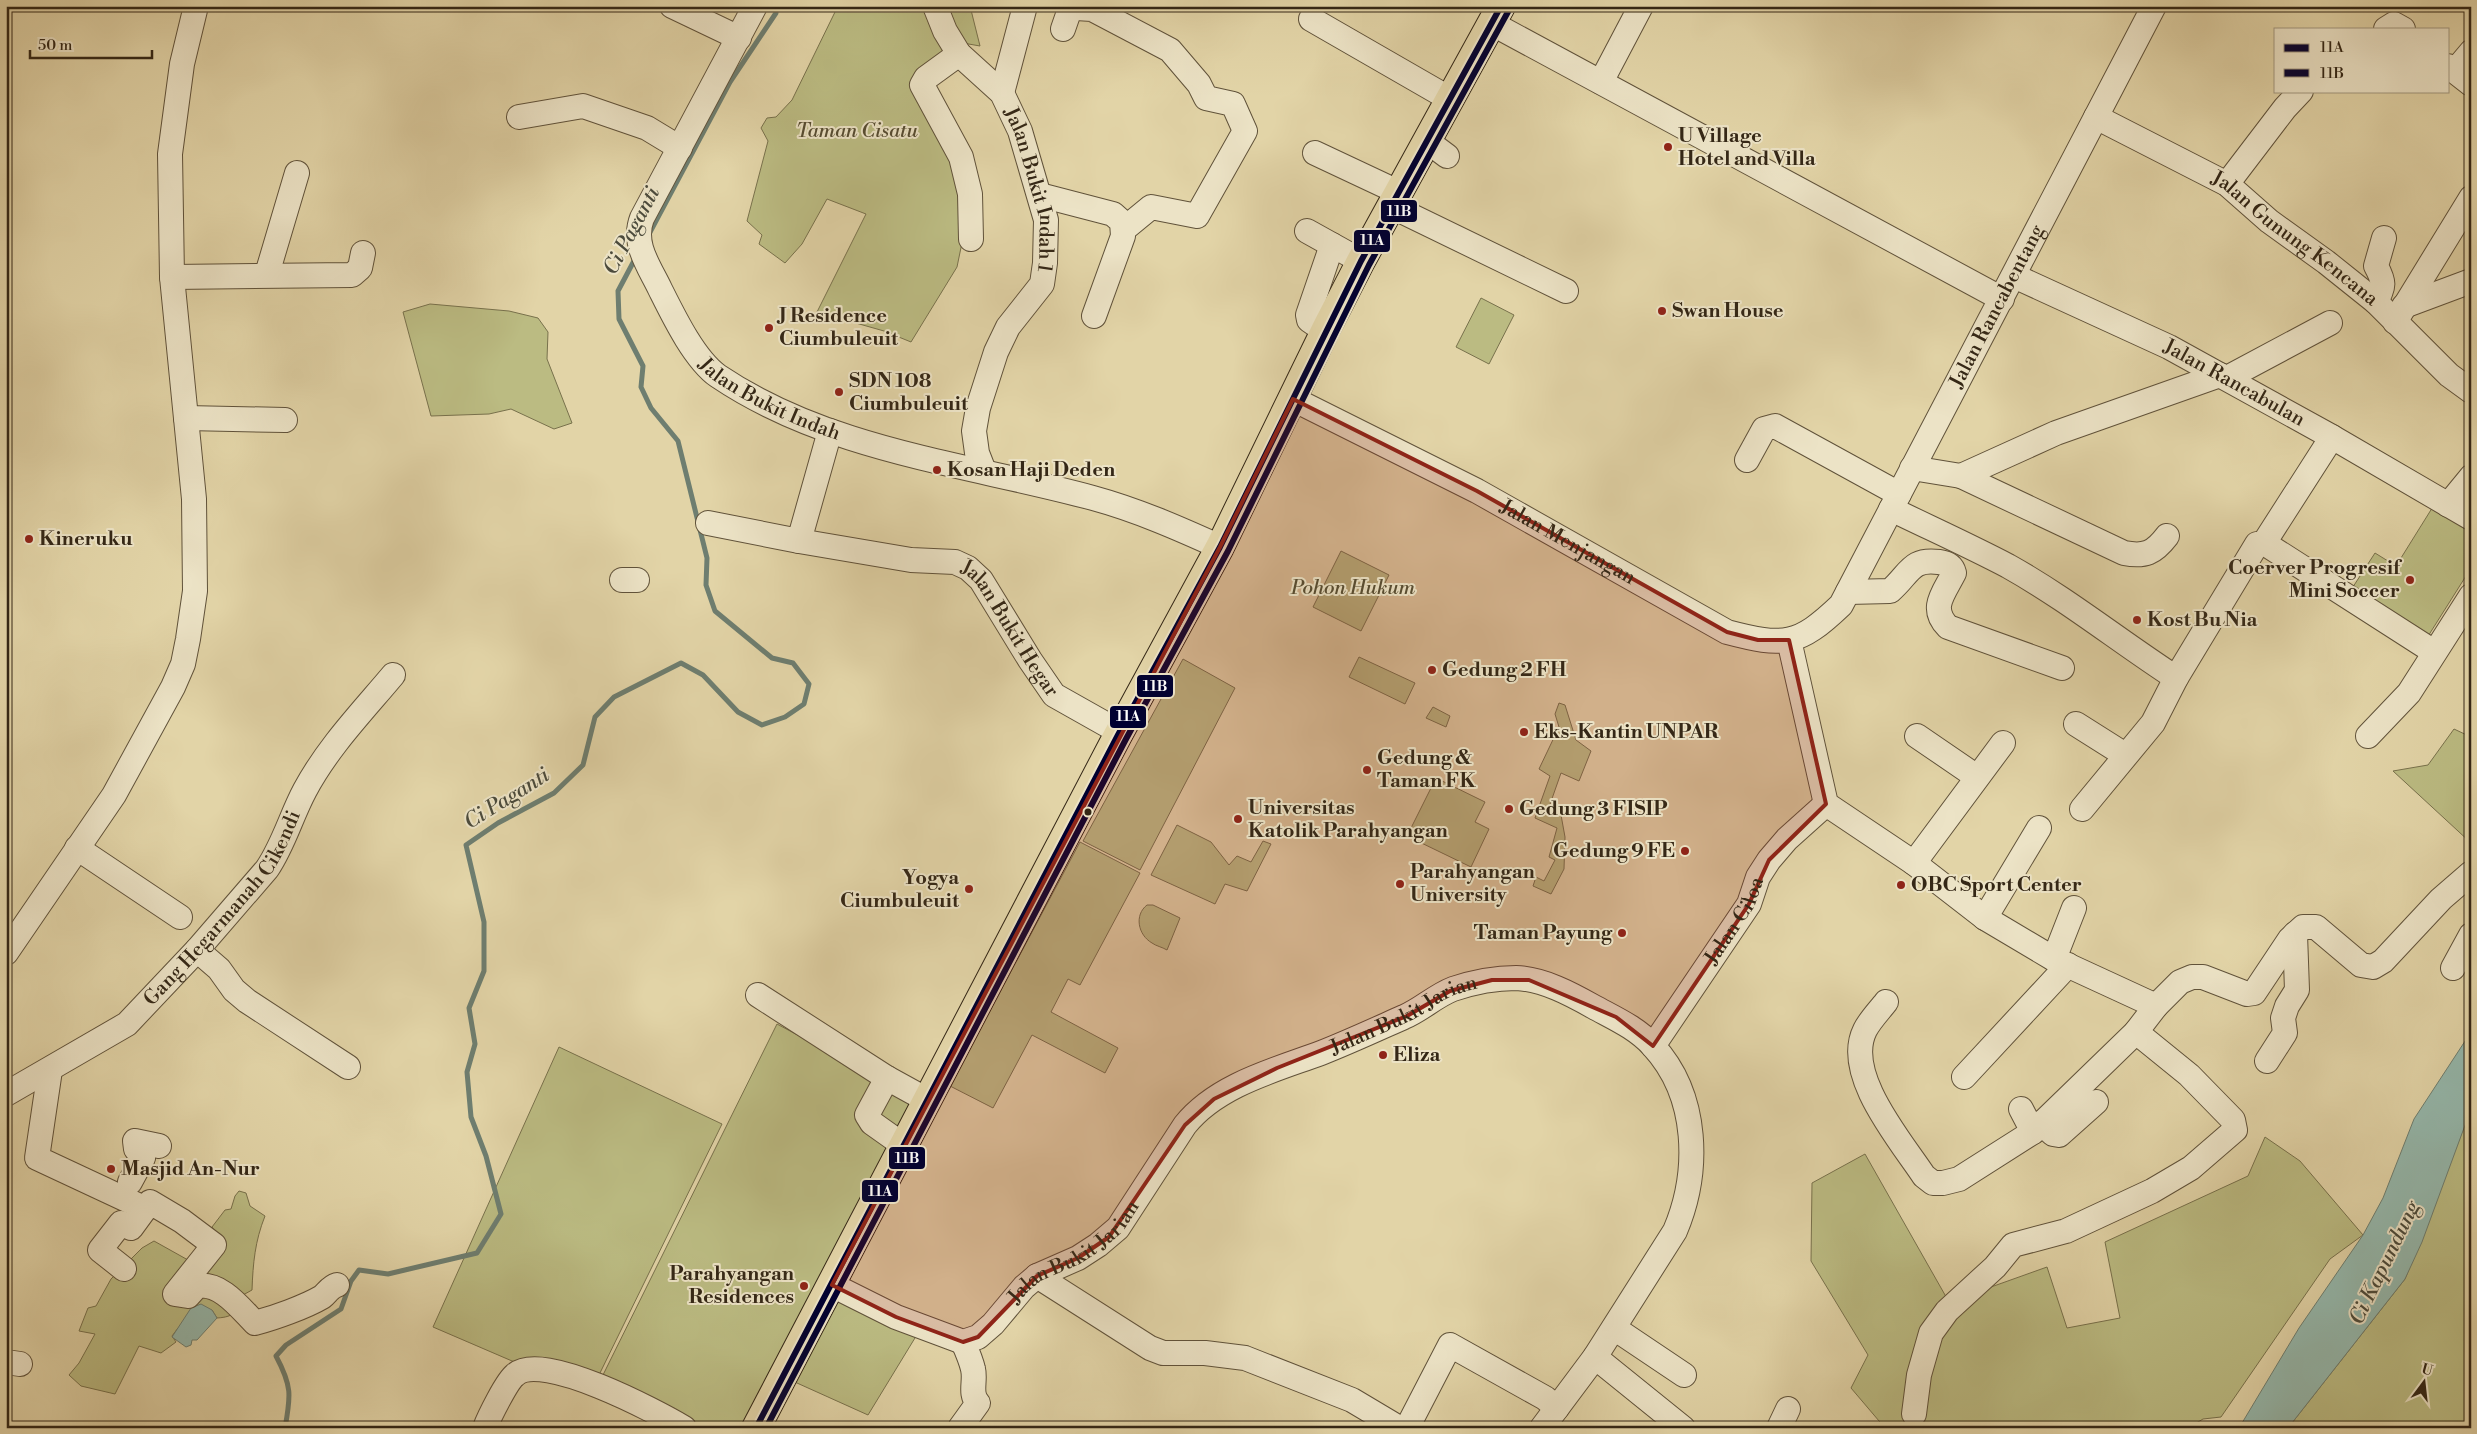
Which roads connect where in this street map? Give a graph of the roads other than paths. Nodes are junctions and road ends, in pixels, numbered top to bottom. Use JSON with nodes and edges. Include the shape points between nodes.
{"nodes":[{"id":1,"x":196,"y":6,"type":"edge"},
{"id":2,"x":672,"y":6,"type":"edge"},
{"id":3,"x":755,"y":6,"type":"edge"},
{"id":4,"x":935,"y":6,"type":"edge"},
{"id":5,"x":1025,"y":6,"type":"edge"},
{"id":6,"x":1642,"y":6,"type":"edge"},
{"id":7,"x":2154,"y":6,"type":"edge"},
{"id":8,"x":1074,"y":7,"type":"edge"},
{"id":9,"x":1496,"y":15,"type":"edge"},
{"id":10,"x":1311,"y":19,"type":"dead end"},
{"id":11,"x":1063,"y":28,"type":"dead end"},
{"id":12,"x":2388,"y":28,"type":"edge"},
{"id":13,"x":2401,"y":28,"type":"edge"},
{"id":14,"x":739,"y":38,"type":"junction"},
{"id":15,"x":2471,"y":52,"type":"edge"},
{"id":16,"x":960,"y":54,"type":"junction"},
{"id":17,"x":2458,"y":73,"type":"edge"},
{"id":18,"x":1600,"y":82,"type":"junction"},
{"id":19,"x":2300,"y":92,"type":"edge"},
{"id":20,"x":1002,"y":93,"type":"junction"},
{"id":21,"x":1450,"y":99,"type":"junction"},
{"id":22,"x":518,"y":117,"type":"dead end"},
{"id":23,"x":2096,"y":117,"type":"junction"},
{"id":24,"x":680,"y":148,"type":"junction"},
{"id":25,"x":1315,"y":153,"type":"dead end"},
{"id":26,"x":297,"y":173,"type":"dead end"},
{"id":27,"x":2227,"y":184,"type":"junction"},
{"id":28,"x":1040,"y":195,"type":"junction"},
{"id":29,"x":2471,"y":198,"type":"edge"},
{"id":30,"x":1394,"y":199,"type":"junction"},
{"id":31,"x":1123,"y":230,"type":"junction"},
{"id":32,"x":1307,"y":231,"type":"dead end"},
{"id":33,"x":971,"y":238,"type":"dead end"},
{"id":34,"x":2384,"y":238,"type":"dead end"},
{"id":35,"x":1332,"y":245,"type":"junction"},
{"id":36,"x":363,"y":253,"type":"dead end"},
{"id":37,"x":1361,"y":261,"type":"junction"},
{"id":38,"x":267,"y":274,"type":"junction"},
{"id":39,"x":2014,"y":276,"type":"junction"},
{"id":40,"x":172,"y":277,"type":"junction"},
{"id":41,"x":2471,"y":282,"type":"edge"},
{"id":42,"x":1566,"y":291,"type":"dead end"},
{"id":43,"x":2002,"y":299,"type":"junction"},
{"id":44,"x":2376,"y":302,"type":"junction"},
{"id":45,"x":2399,"y":314,"type":"junction"},
{"id":46,"x":1094,"y":316,"type":"dead end"},
{"id":47,"x":2330,"y":323,"type":"dead end"},
{"id":48,"x":1325,"y":331,"type":"junction"},
{"id":49,"x":2224,"y":376,"type":"junction"},
{"id":50,"x":2471,"y":391,"type":"edge"},
{"id":51,"x":1293,"y":399,"type":"junction"},
{"id":52,"x":186,"y":418,"type":"junction"},
{"id":53,"x":285,"y":420,"type":"dead end"},
{"id":54,"x":830,"y":431,"type":"junction"},
{"id":55,"x":2332,"y":436,"type":"junction"},
{"id":56,"x":1747,"y":460,"type":"dead end"},
{"id":57,"x":1912,"y":468,"type":"junction"},
{"id":58,"x":984,"y":471,"type":"junction"},
{"id":59,"x":1961,"y":476,"type":"junction"},
{"id":60,"x":2471,"y":477,"type":"edge"},
{"id":61,"x":1895,"y":502,"type":"junction"},
{"id":62,"x":2448,"y":505,"type":"junction"},
{"id":63,"x":2471,"y":518,"type":"edge"},
{"id":64,"x":708,"y":523,"type":"dead end"},
{"id":65,"x":2167,"y":536,"type":"dead end"},
{"id":66,"x":799,"y":541,"type":"junction"},
{"id":67,"x":2264,"y":543,"type":"junction"},
{"id":68,"x":1220,"y":548,"type":"junction"},
{"id":69,"x":2471,"y":596,"type":"edge"},
{"id":70,"x":1844,"y":599,"type":"junction"},
{"id":71,"x":1789,"y":640,"type":"junction"},
{"id":72,"x":2434,"y":652,"type":"junction"},
{"id":73,"x":2062,"y":668,"type":"dead end"},
{"id":74,"x":393,"y":675,"type":"dead end"},
{"id":75,"x":2176,"y":678,"type":"junction"},
{"id":76,"x":2076,"y":724,"type":"dead end"},
{"id":77,"x":1118,"y":735,"type":"junction"},
{"id":78,"x":1917,"y":736,"type":"dead end"},
{"id":79,"x":2368,"y":736,"type":"dead end"},
{"id":80,"x":2003,"y":743,"type":"dead end"},
{"id":81,"x":2125,"y":755,"type":"junction"},
{"id":82,"x":1977,"y":777,"type":"junction"},
{"id":83,"x":1826,"y":804,"type":"junction"},
{"id":84,"x":2082,"y":809,"type":"dead end"},
{"id":85,"x":2039,"y":828,"type":"dead end"},
{"id":86,"x":77,"y":848,"type":"junction"},
{"id":87,"x":1914,"y":862,"type":"junction"},
{"id":88,"x":2471,"y":873,"type":"edge"},
{"id":89,"x":2074,"y":908,"type":"dead end"},
{"id":90,"x":180,"y":917,"type":"dead end"},
{"id":91,"x":1985,"y":918,"type":"junction"},
{"id":92,"x":2295,"y":934,"type":"junction"},
{"id":93,"x":2471,"y":935,"type":"edge"},
{"id":94,"x":197,"y":950,"type":"junction"},
{"id":95,"x":6,"y":953,"type":"edge"},
{"id":96,"x":2061,"y":962,"type":"junction"},
{"id":97,"x":2452,"y":968,"type":"dead end"},
{"id":98,"x":758,"y":995,"type":"dead end"},
{"id":99,"x":1886,"y":1002,"type":"dead end"},
{"id":100,"x":2156,"y":1006,"type":"junction"},
{"id":101,"x":2136,"y":1032,"type":"junction"},
{"id":102,"x":1653,"y":1046,"type":"junction"},
{"id":103,"x":2267,"y":1061,"type":"dead end"},
{"id":104,"x":348,"y":1067,"type":"dead end"},
{"id":105,"x":50,"y":1070,"type":"junction"},
{"id":106,"x":1964,"y":1077,"type":"dead end"},
{"id":107,"x":887,"y":1078,"type":"junction"},
{"id":108,"x":6,"y":1094,"type":"edge"},
{"id":109,"x":927,"y":1100,"type":"junction"},
{"id":110,"x":2096,"y":1102,"type":"dead end"},
{"id":111,"x":2021,"y":1109,"type":"dead end"},
{"id":112,"x":2037,"y":1128,"type":"junction"},
{"id":113,"x":903,"y":1145,"type":"junction"},
{"id":114,"x":159,"y":1146,"type":"dead end"},
{"id":115,"x":147,"y":1205,"type":"junction"},
{"id":116,"x":124,"y":1268,"type":"dead end"},
{"id":117,"x":1037,"y":1276,"type":"junction"},
{"id":118,"x":337,"y":1285,"type":"dead end"},
{"id":119,"x":832,"y":1285,"type":"junction"},
{"id":120,"x":1614,"y":1328,"type":"junction"},
{"id":121,"x":964,"y":1342,"type":"junction"},
{"id":122,"x":1594,"y":1357,"type":"junction"},
{"id":123,"x":1684,"y":1375,"type":"dead end"},
{"id":124,"x":1557,"y":1408,"type":"junction"},
{"id":125,"x":1914,"y":1414,"type":"dead end"},
{"id":126,"x":485,"y":1428,"type":"edge"},
{"id":127,"x":684,"y":1428,"type":"edge"},
{"id":128,"x":756,"y":1428,"type":"edge"},
{"id":129,"x":960,"y":1428,"type":"edge"},
{"id":130,"x":1399,"y":1428,"type":"edge"},
{"id":131,"x":1407,"y":1428,"type":"edge"},
{"id":132,"x":1542,"y":1428,"type":"edge"},
{"id":133,"x":1683,"y":1428,"type":"edge"}],
"edges":[{"from":1,"to":40,"type":"street","via":[[182,64],[170,154]]},
{"from":2,"to":14,"type":"street"},
{"from":3,"to":14,"type":"street","name":"Jalan Bukit Indah"},
{"from":4,"to":16,"type":"street","name":"Jalan Bukit Indah 1","via":[[945,31]]},
{"from":5,"to":20,"type":"street"},
{"from":6,"to":18,"type":"street"},
{"from":7,"to":23,"type":"street","name":"Jalan Rancabentang"},
{"from":8,"to":11,"type":"street"},
{"from":8,"to":31,"type":"street","via":[[1092,9],[1170,50],[1199,84],[1206,98],[1233,104],[1245,131],[1197,216],[1151,207]]},
{"from":9,"to":18,"type":"street"},
{"from":9,"to":21,"type":"main road"},
{"from":10,"to":21,"type":"street"},
{"from":12,"to":13,"type":"street","via":[[2394,24]]},
{"from":14,"to":24,"type":"street","name":"Jalan Bukit Indah"},
{"from":15,"to":17,"type":"street"},
{"from":16,"to":20,"type":"street","name":"Jalan Bukit Indah 1"},
{"from":16,"to":33,"type":"street","via":[[926,78],[922,85],[961,157],[970,194]]},
{"from":18,"to":43,"type":"street"},
{"from":19,"to":27,"type":"street"},
{"from":20,"to":28,"type":"street","name":"Jalan Bukit Indah 1","via":[[1020,131]]},
{"from":21,"to":30,"type":"main road","via":[[1437,149]]},
{"from":22,"to":24,"type":"street","via":[[583,106],[647,128]]},
{"from":23,"to":27,"type":"street","name":"Jalan Gunung Kencana"},
{"from":23,"to":39,"type":"street","name":"Jalan Rancabentang"},
{"from":24,"to":54,"type":"street","name":"Jalan Bukit Indah","via":[[642,218],[640,246],[672,312],[708,367],[718,376]]},
{"from":25,"to":30,"type":"street"},
{"from":26,"to":38,"type":"street"},
{"from":27,"to":44,"type":"street","name":"Jalan Gunung Kencana","via":[[2269,221]]},
{"from":28,"to":31,"type":"street","via":[[1113,214],[1122,222]]},
{"from":28,"to":58,"type":"street","name":"Jalan Bukit Indah 1","via":[[1046,220],[1042,284],[1008,327],[987,377],[974,431]]},
{"from":29,"to":45,"type":"street"},
{"from":30,"to":37,"type":"main road"},
{"from":30,"to":42,"type":"street"},
{"from":31,"to":46,"type":"street"},
{"from":32,"to":35,"type":"street"},
{"from":34,"to":44,"type":"street","via":[[2376,266],[2383,279],[2383,287]]},
{"from":35,"to":37,"type":"street"},
{"from":35,"to":48,"type":"street","via":[[1308,315],[1309,320]]},
{"from":36,"to":38,"type":"street","via":[[360,268],[352,274]]},
{"from":37,"to":48,"type":"main road"},
{"from":38,"to":40,"type":"street"},
{"from":39,"to":43,"type":"street","name":"Jalan Rancabentang"},
{"from":39,"to":49,"type":"street","name":"Jalan Rancabulan","via":[[2169,347]]},
{"from":40,"to":52,"type":"street"},
{"from":41,"to":45,"type":"street"},
{"from":43,"to":57,"type":"street","name":"Jalan Rancabentang"},
{"from":44,"to":45,"type":"street","name":"Jalan Gunung Kencana"},
{"from":45,"to":50,"type":"street","name":"Jalan Gunung Kencana","via":[[2449,375]]},
{"from":47,"to":49,"type":"street"},
{"from":48,"to":51,"type":"main road"},
{"from":49,"to":55,"type":"street","name":"Jalan Rancabulan"},
{"from":49,"to":59,"type":"street","via":[[2056,433]]},
{"from":51,"to":68,"type":"main road"},
{"from":51,"to":71,"type":"street","name":"Jalan Menjangan","via":[[1484,495],[1727,632],[1758,640]]},
{"from":52,"to":53,"type":"street"},
{"from":52,"to":86,"type":"street","via":[[194,499],[195,591],[183,664],[174,687],[114,795]]},
{"from":54,"to":58,"type":"street","name":"Jalan Bukit Indah"},
{"from":54,"to":66,"type":"street"},
{"from":55,"to":62,"type":"street","name":"Jalan Rancabulan"},
{"from":55,"to":67,"type":"street"},
{"from":56,"to":61,"type":"street","via":[[1764,429],[1774,426]]},
{"from":57,"to":59,"type":"street"},
{"from":57,"to":61,"type":"street","name":"Jalan Rancabentang"},
{"from":58,"to":68,"type":"street","name":"Jalan Bukit Indah","via":[[1115,504]]},
{"from":59,"to":65,"type":"street","via":[[2124,553],[2148,555]]},
{"from":60,"to":62,"type":"street"},
{"from":61,"to":70,"type":"street","name":"Jalan Rancabentang"},
{"from":61,"to":75,"type":"street","via":[[2008,566]]},
{"from":62,"to":63,"type":"street","name":"Jalan Rancabulan"},
{"from":64,"to":66,"type":"street","name":"Jalan Bukit Hegar"},
{"from":66,"to":77,"type":"street","name":"Jalan Bukit Hegar","via":[[911,560],[955,562],[968,568],[981,580],[1054,695],[1109,726]]},
{"from":67,"to":72,"type":"street"},
{"from":67,"to":75,"type":"street","via":[[2257,544]]},
{"from":68,"to":77,"type":"main road"},
{"from":69,"to":72,"type":"street"},
{"from":70,"to":71,"type":"street","name":"Jalan Menjangan","via":[[1808,634]]},
{"from":70,"to":73,"type":"street","via":[[1890,591],[1918,563],[1926,560],[1946,563],[1954,574],[1938,604],[1938,614],[1948,627]]},
{"from":71,"to":83,"type":"street"},
{"from":72,"to":79,"type":"street","via":[[2409,693]]},
{"from":74,"to":94,"type":"street","name":"Gang Hegarmanah Cikendi","via":[[329,750],[305,791],[277,855]]},
{"from":75,"to":81,"type":"street","via":[[2153,723]]},
{"from":76,"to":81,"type":"street"},
{"from":77,"to":109,"type":"main road"},
{"from":78,"to":82,"type":"street"},
{"from":80,"to":82,"type":"street"},
{"from":81,"to":84,"type":"street"},
{"from":82,"to":87,"type":"street"},
{"from":83,"to":87,"type":"street"},
{"from":83,"to":102,"type":"street","name":"Jalan Ciloa","via":[[1769,860],[1758,877],[1749,904]]},
{"from":85,"to":91,"type":"street"},
{"from":86,"to":90,"type":"street"},
{"from":86,"to":95,"type":"street"},
{"from":87,"to":91,"type":"street"},
{"from":88,"to":92,"type":"street","via":[[2441,899],[2383,961],[2373,966],[2361,965],[2316,927],[2303,927]]},
{"from":89,"to":96,"type":"street"},
{"from":91,"to":96,"type":"street"},
{"from":92,"to":100,"type":"street","via":[[2254,993],[2247,994],[2203,977],[2192,977],[2180,982]]},
{"from":92,"to":103,"type":"street","via":[[2297,990],[2286,1006],[2283,1018],[2285,1033]]},
{"from":93,"to":97,"type":"street"},
{"from":94,"to":104,"type":"street","via":[[220,969],[234,990],[246,1000]]},
{"from":94,"to":105,"type":"street","name":"Gang Hegarmanah Cikendi","via":[[127,1024]]},
{"from":96,"to":100,"type":"street"},
{"from":96,"to":106,"type":"street"},
{"from":98,"to":107,"type":"street"},
{"from":99,"to":112,"type":"street","via":[[1865,1030],[1861,1055],[1864,1074],[1872,1098],[1924,1176],[1933,1182],[1943,1183],[1958,1179]]},
{"from":100,"to":101,"type":"street"},
{"from":101,"to":112,"type":"street"},
{"from":101,"to":125,"type":"street","via":[[2188,1075],[2233,1120],[2235,1130],[2191,1168],[2152,1190],[2066,1231],[2013,1245],[1947,1311],[1931,1333],[1919,1375]]},
{"from":102,"to":117,"type":"street","name":"Jalan Bukit Jarian","via":[[1616,1018],[1529,980],[1492,980],[1450,991],[1408,1016],[1277,1068],[1214,1099],[1185,1125],[1118,1228],[1078,1258]]},
{"from":102,"to":120,"type":"street","name":"Jalan Bukit Jarian","via":[[1675,1079],[1684,1100],[1692,1145],[1690,1178],[1683,1212],[1674,1231]]},
{"from":105,"to":108,"type":"street","name":"Gang Hegarmanah Cikendi"},
{"from":105,"to":115,"type":"street","via":[[37,1158]]},
{"from":107,"to":109,"type":"street"},
{"from":107,"to":113,"type":"street","via":[[868,1114],[872,1123]]},
{"from":109,"to":113,"type":"main road"},
{"from":110,"to":112,"type":"street","via":[[2059,1135]]},
{"from":111,"to":112,"type":"street"},
{"from":113,"to":119,"type":"main road"},
{"from":114,"to":115,"type":"street","via":[[135,1140],[136,1149],[143,1158],[135,1174],[152,1198]]},
{"from":115,"to":116,"type":"street","via":[[131,1228],[121,1223],[93,1246]]},
{"from":115,"to":118,"type":"street","via":[[182,1220],[214,1245],[175,1294],[188,1296],[197,1286],[205,1285],[223,1293],[255,1323],[282,1316],[322,1297]]},
{"from":117,"to":121,"type":"street","name":"Jalan Bukit Jarian","via":[[993,1324],[978,1337]]},
{"from":117,"to":130,"type":"street","via":[[1163,1353],[1205,1353],[1245,1358],[1352,1400]]},
{"from":119,"to":121,"type":"street","via":[[896,1317]]},
{"from":119,"to":128,"type":"main road"},
{"from":120,"to":122,"type":"street","name":"Jalan Bukit Jarian"},
{"from":120,"to":123,"type":"street"},
{"from":121,"to":129,"type":"street","via":[[973,1368],[974,1399],[978,1403]]},
{"from":122,"to":124,"type":"street","name":"Jalan Bukit Jarian"},
{"from":122,"to":133,"type":"street"},
{"from":124,"to":131,"type":"street","via":[[1545,1398],[1450,1345]]},
{"from":124,"to":132,"type":"street","name":"Jalan Bukit Jarian"},
{"from":126,"to":127,"type":"street","via":[[515,1374],[528,1369],[548,1371],[607,1388]]}]}
